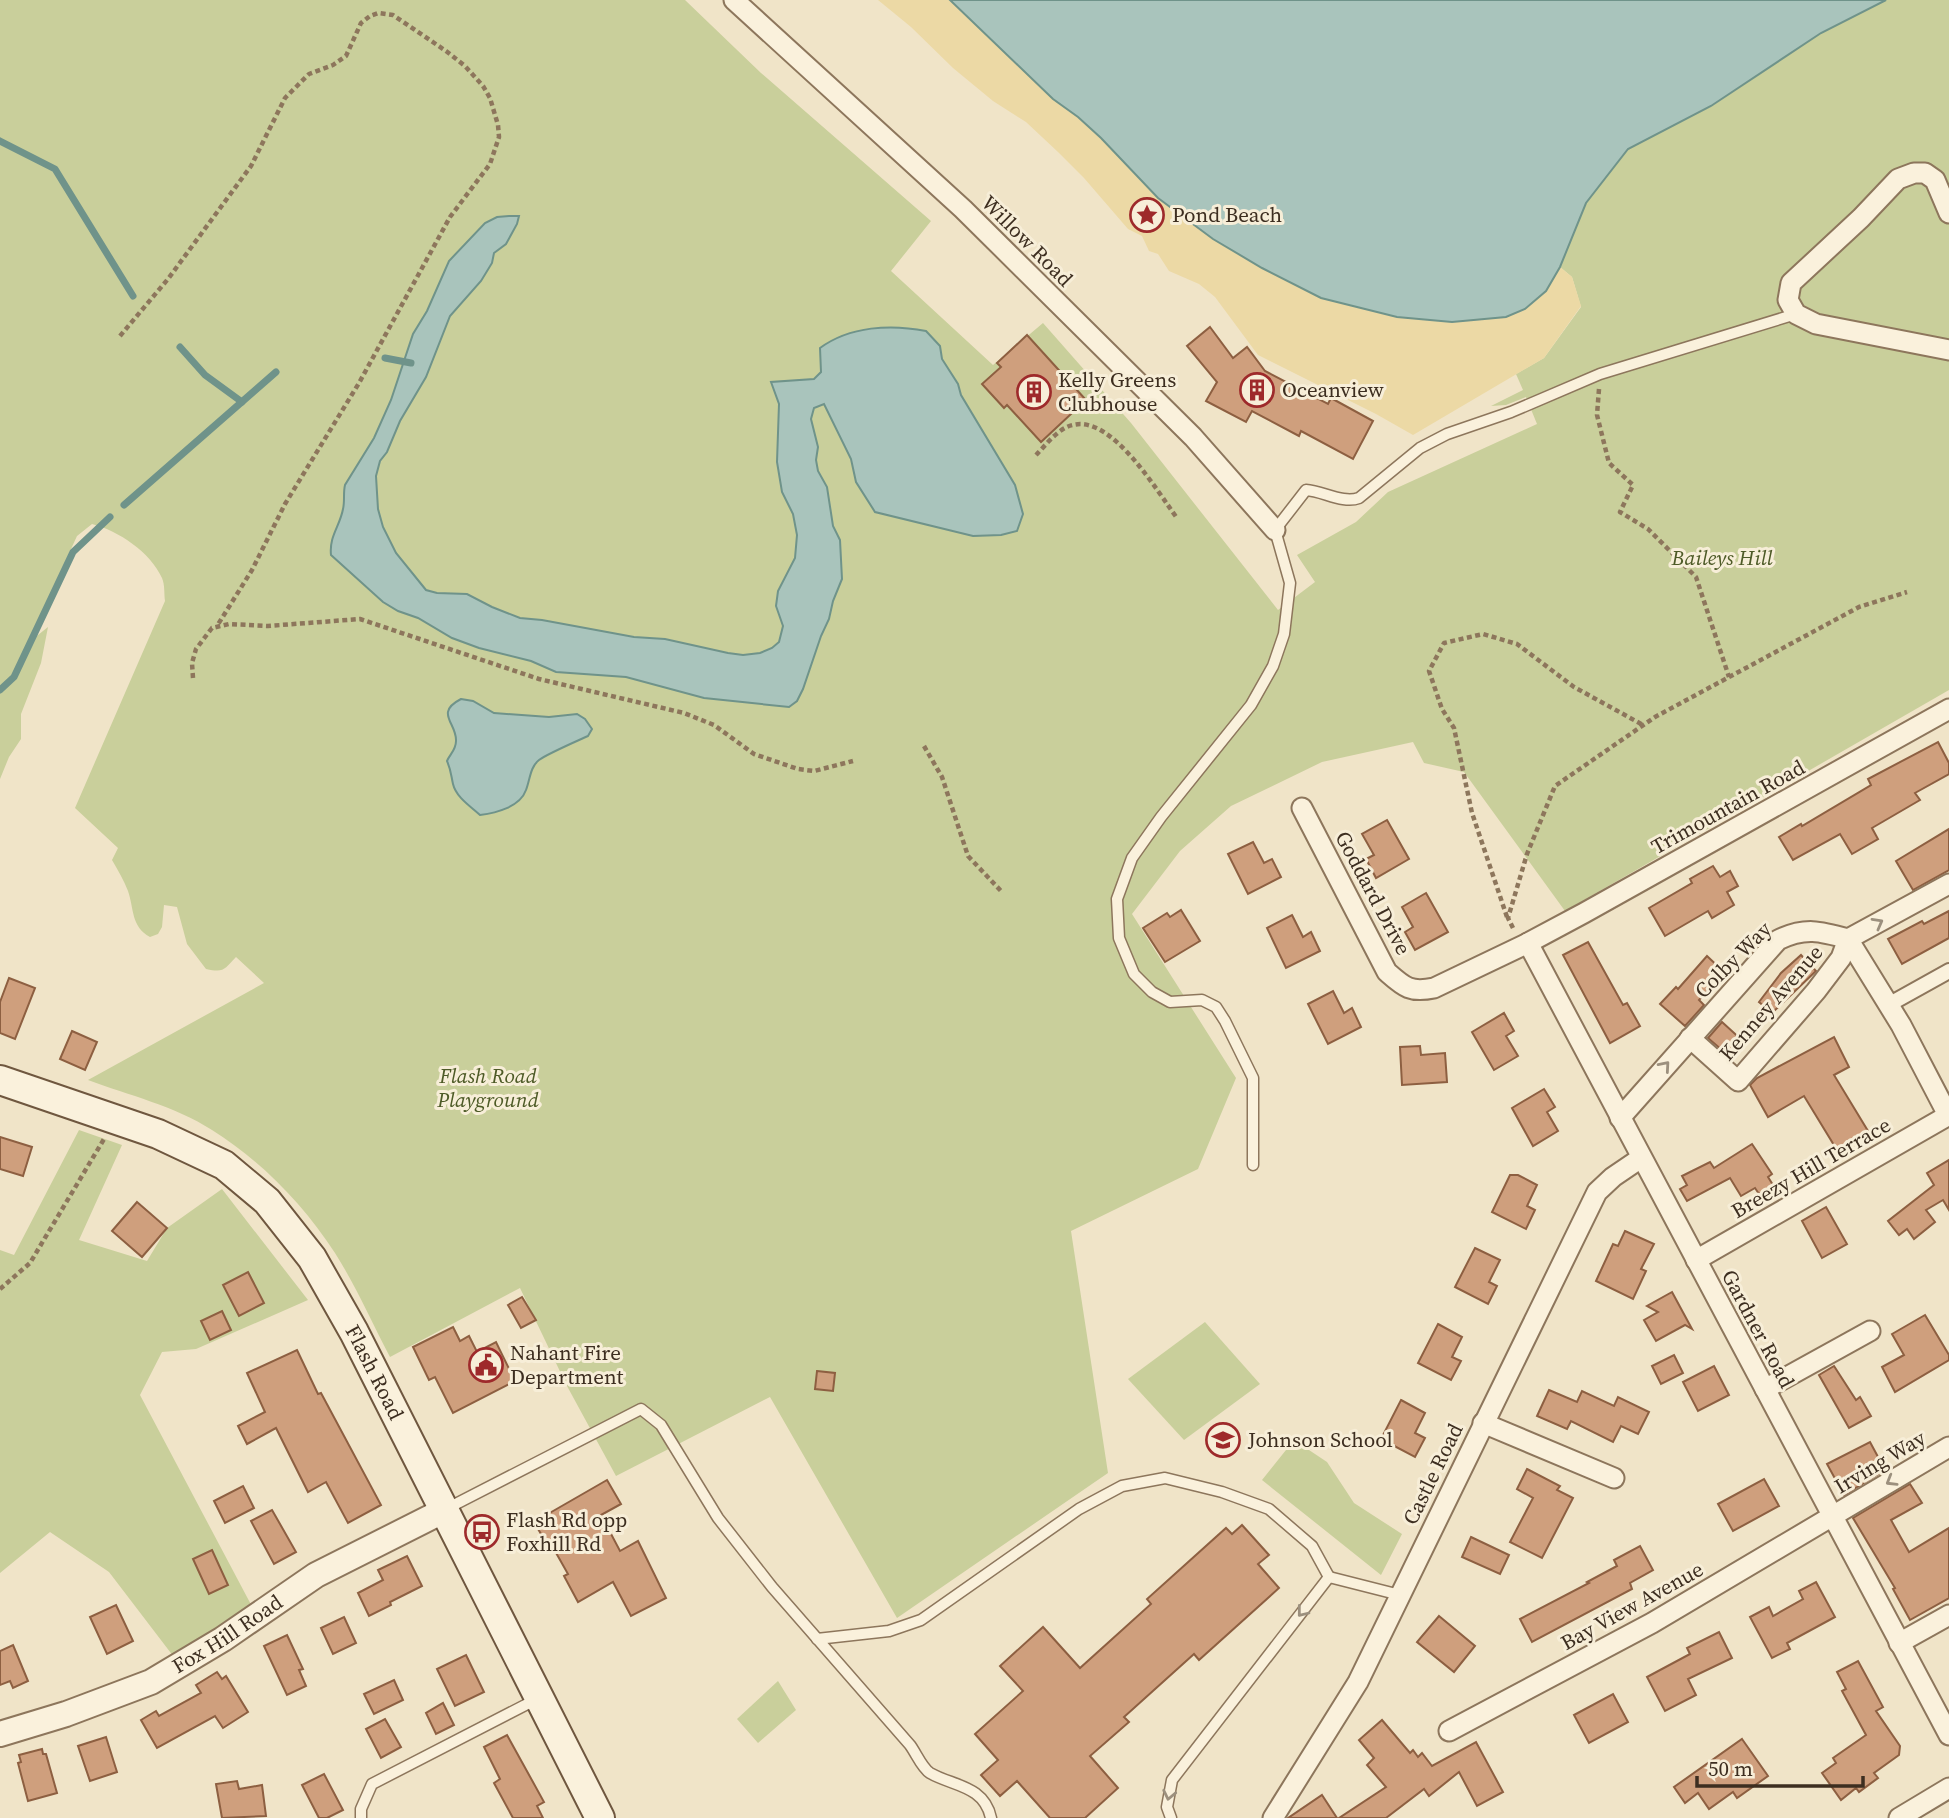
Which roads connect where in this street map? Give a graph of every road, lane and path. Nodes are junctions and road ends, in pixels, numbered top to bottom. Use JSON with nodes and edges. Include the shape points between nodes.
{"nodes":[{"id":1,"x":733,"y":0,"type":"edge"},
{"id":2,"x":1949,"y":213,"type":"edge"},
{"id":3,"x":1796,"y":314,"type":"junction"},
{"id":4,"x":120,"y":336,"type":"dead end"},
{"id":5,"x":1949,"y":350,"type":"edge"},
{"id":6,"x":1601,"y":374,"type":"junction"},
{"id":7,"x":1036,"y":455,"type":"dead end"},
{"id":8,"x":1177,"y":518,"type":"dead end"},
{"id":9,"x":1275,"y":530,"type":"junction"},
{"id":10,"x":1907,"y":592,"type":"dead end"},
{"id":11,"x":217,"y":626,"type":"junction"},
{"id":12,"x":1729,"y":677,"type":"junction"},
{"id":13,"x":193,"y":678,"type":"dead end"},
{"id":14,"x":1949,"y":709,"type":"edge"},
{"id":15,"x":1643,"y":725,"type":"junction"},
{"id":16,"x":924,"y":746,"type":"dead end"},
{"id":17,"x":853,"y":761,"type":"dead end"},
{"id":18,"x":1302,"y":808,"type":"dead end"},
{"id":19,"x":1949,"y":884,"type":"edge"},
{"id":20,"x":1001,"y":891,"type":"dead end"},
{"id":21,"x":1508,"y":918,"type":"junction"},
{"id":22,"x":1848,"y":939,"type":"junction"},
{"id":23,"x":1525,"y":945,"type":"junction"},
{"id":24,"x":1949,"y":971,"type":"edge"},
{"id":25,"x":1888,"y":1005,"type":"junction"},
{"id":26,"x":1689,"y":1038,"type":"junction"},
{"id":27,"x":0,"y":1080,"type":"edge"},
{"id":28,"x":1948,"y":1115,"type":"edge"},
{"id":29,"x":1620,"y":1118,"type":"junction"},
{"id":30,"x":107,"y":1135,"type":"dead end"},
{"id":31,"x":1641,"y":1158,"type":"junction"},
{"id":32,"x":1253,"y":1165,"type":"dead end"},
{"id":33,"x":1696,"y":1260,"type":"junction"},
{"id":34,"x":0,"y":1289,"type":"edge"},
{"id":35,"x":1870,"y":1331,"type":"dead end"},
{"id":36,"x":1765,"y":1389,"type":"junction"},
{"id":37,"x":1483,"y":1423,"type":"junction"},
{"id":38,"x":1949,"y":1447,"type":"edge"},
{"id":39,"x":1614,"y":1478,"type":"dead end"},
{"id":40,"x":443,"y":1511,"type":"junction"},
{"id":41,"x":1834,"y":1515,"type":"junction"},
{"id":42,"x":1329,"y":1577,"type":"junction"},
{"id":43,"x":1400,"y":1595,"type":"junction"},
{"id":44,"x":1949,"y":1615,"type":"edge"},
{"id":45,"x":817,"y":1639,"type":"junction"},
{"id":46,"x":1899,"y":1643,"type":"junction"},
{"id":47,"x":540,"y":1697,"type":"junction"},
{"id":48,"x":1449,"y":1731,"type":"dead end"},
{"id":49,"x":0,"y":1734,"type":"edge"},
{"id":50,"x":1949,"y":1735,"type":"edge"},
{"id":51,"x":1949,"y":1788,"type":"edge"},
{"id":52,"x":361,"y":1818,"type":"edge"},
{"id":53,"x":600,"y":1818,"type":"edge"},
{"id":54,"x":991,"y":1818,"type":"edge"},
{"id":55,"x":1171,"y":1818,"type":"edge"},
{"id":56,"x":1273,"y":1818,"type":"edge"},
{"id":57,"x":1899,"y":1818,"type":"edge"}],
"edges":[{"from":1,"to":9,"type":"street","name":"Willow Road","via":[[963,209],[1193,438]]},
{"from":2,"to":3,"type":"street","via":[[1935,180],[1925,173],[1898,179],[1791,283],[1788,300]]},
{"from":3,"to":5,"type":"street","via":[[1816,324]]},
{"from":3,"to":6,"type":"lane"},
{"from":4,"to":11,"type":"path","via":[[251,166],[285,98],[309,74],[346,56],[361,23],[370,16],[393,15],[446,51],[483,86],[498,125],[490,164],[450,217]]},
{"from":6,"to":9,"type":"lane","via":[[1447,434],[1420,448],[1352,501],[1306,490]]},
{"from":6,"to":12,"type":"path","via":[[1597,415],[1609,463],[1633,485],[1620,512],[1648,529],[1696,577]]},
{"from":7,"to":8,"type":"path","via":[[1073,424],[1103,430],[1127,452]]},
{"from":9,"to":32,"type":"lane","via":[[1290,583],[1284,634],[1273,666],[1251,705],[1132,858],[1117,899],[1119,938],[1134,974],[1170,1002],[1202,1000],[1216,1007],[1225,1021],[1253,1078]]},
{"from":10,"to":12,"type":"path","via":[[1859,607]]},
{"from":11,"to":13,"type":"path","via":[[196,649]]},
{"from":11,"to":17,"type":"path","via":[[360,619],[539,679],[684,713],[723,730],[754,754],[798,769],[814,771]]},
{"from":12,"to":15,"type":"path"},
{"from":14,"to":23,"type":"street","name":"Trimountain Road"},
{"from":15,"to":21,"type":"path","via":[[1555,786],[1527,854]]},
{"from":15,"to":21,"type":"path","via":[[1574,687],[1517,644],[1483,634],[1444,643],[1429,671],[1454,728],[1472,813]]},
{"from":16,"to":20,"type":"path","via":[[942,777],[968,856]]},
{"from":18,"to":23,"type":"street","name":"Goddard Drive","via":[[1387,972],[1404,986],[1418,991],[1434,988]]},
{"from":22,"to":19,"type":"street","one_way":true},
{"from":21,"to":23,"type":"path"},
{"from":22,"to":25,"type":"street"},
{"from":22,"to":26,"type":"street","name":"Colby Way","via":[[1808,931],[1778,940]]},
{"from":22,"to":26,"type":"street","name":"Kenney Avenue","via":[[1841,958],[1738,1081]]},
{"from":23,"to":29,"type":"street","name":"Gardner Road"},
{"from":24,"to":25,"type":"street"},
{"from":25,"to":28,"type":"street"},
{"from":29,"to":26,"type":"street","name":"Colby Way","one_way":true},
{"from":27,"to":40,"type":"main road","name":"Flash Road","via":[[158,1134],[223,1165],[267,1201],[313,1258]]},
{"from":28,"to":33,"type":"street","name":"Breezy Hill Terrace"},
{"from":29,"to":31,"type":"street","name":"Gardner Road"},
{"from":30,"to":34,"type":"path","via":[[30,1263]]},
{"from":31,"to":33,"type":"street","name":"Gardner Road"},
{"from":31,"to":37,"type":"street","name":"Castle Road","via":[[1597,1192]]},
{"from":33,"to":36,"type":"street","name":"Gardner Road"},
{"from":35,"to":36,"type":"street"},
{"from":36,"to":41,"type":"street","name":"Gardner Road"},
{"from":37,"to":39,"type":"street"},
{"from":37,"to":43,"type":"street","name":"Castle Road"},
{"from":38,"to":41,"type":"street","name":"Irving Way","one_way":true},
{"from":40,"to":45,"type":"lane","via":[[641,1409],[661,1425],[718,1518]]},
{"from":40,"to":47,"type":"main road","name":"Flash Road"},
{"from":40,"to":49,"type":"street","name":"Fox Hill Road","via":[[316,1575],[151,1682]]},
{"from":41,"to":46,"type":"street","name":"Gardner Road"},
{"from":41,"to":48,"type":"street","name":"Bay View Avenue","via":[[1652,1623]]},
{"from":42,"to":43,"type":"lane"},
{"from":42,"to":45,"type":"lane","via":[[1312,1546],[1269,1509],[1165,1478],[1122,1486],[1079,1509],[921,1620],[889,1631]]},
{"from":42,"to":55,"type":"lane","one_way":true,"via":[[1172,1780],[1167,1807]]},
{"from":43,"to":56,"type":"street","name":"Castle Road","via":[[1358,1682]]},
{"from":44,"to":46,"type":"street"},
{"from":45,"to":54,"type":"lane","via":[[928,1772],[965,1786],[989,1808]]},
{"from":46,"to":50,"type":"street","name":"Gardner Road"},
{"from":47,"to":52,"type":"lane","via":[[372,1784],[360,1809]]},
{"from":47,"to":53,"type":"main road","name":"Flash Road"},
{"from":51,"to":57,"type":"street"}]}
